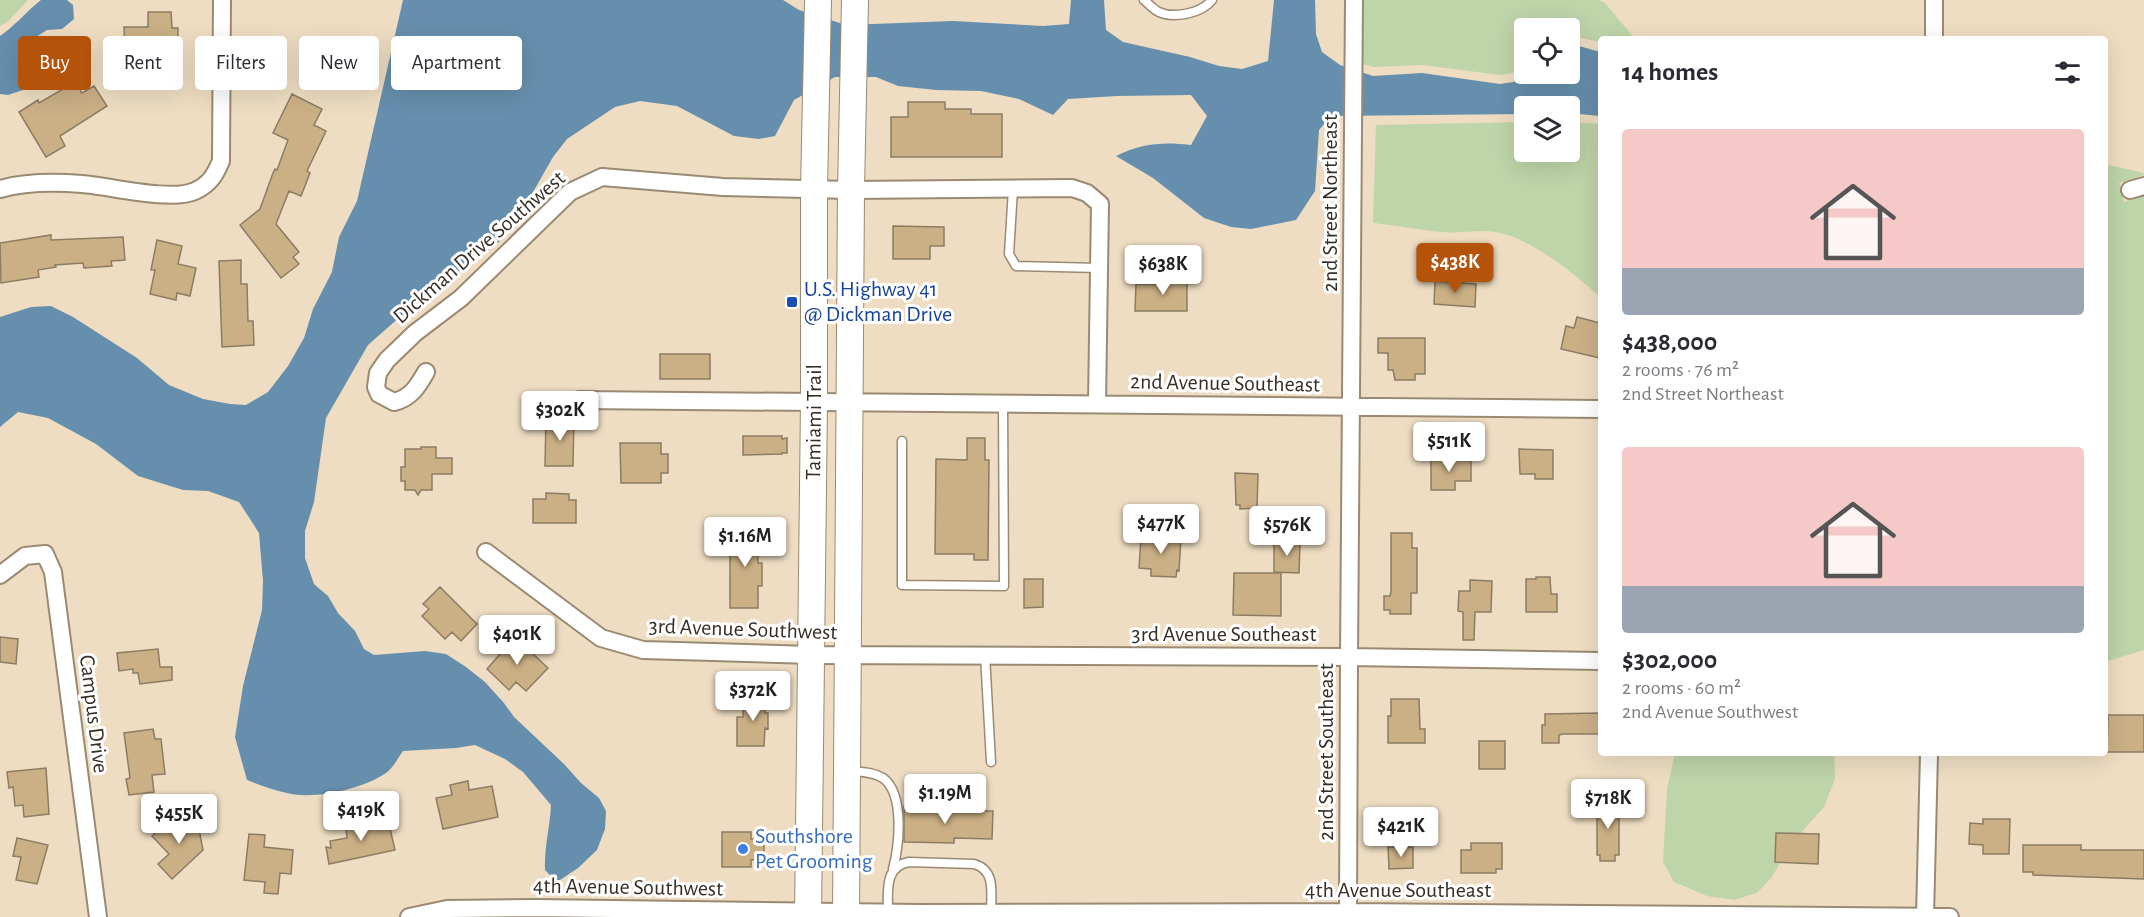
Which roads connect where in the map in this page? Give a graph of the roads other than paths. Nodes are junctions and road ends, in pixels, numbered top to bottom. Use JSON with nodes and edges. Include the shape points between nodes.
{"nodes":[{"id":1,"x":222,"y":0,"type":"edge"},
{"id":2,"x":1144,"y":0,"type":"edge"},
{"id":3,"x":1212,"y":0,"type":"edge"},
{"id":4,"x":1354,"y":0,"type":"edge"},
{"id":5,"x":1934,"y":0,"type":"edge"},
{"id":6,"x":817,"y":5,"type":"edge"},
{"id":7,"x":855,"y":7,"type":"edge"},
{"id":8,"x":1934,"y":36,"type":"edge"},
{"id":9,"x":0,"y":189,"type":"edge"},
{"id":10,"x":814,"y":189,"type":"junction"},
{"id":11,"x":1013,"y":189,"type":"junction"},
{"id":12,"x":851,"y":190,"type":"junction"},
{"id":13,"x":1099,"y":268,"type":"junction"},
{"id":14,"x":426,"y":372,"type":"dead end"},
{"id":15,"x":579,"y":400,"type":"dead end"},
{"id":16,"x":814,"y":402,"type":"junction"},
{"id":17,"x":850,"y":402,"type":"junction"},
{"id":18,"x":1003,"y":403,"type":"junction"},
{"id":19,"x":1097,"y":404,"type":"junction"},
{"id":20,"x":1351,"y":407,"type":"junction"},
{"id":21,"x":1598,"y":409,"type":"edge"},
{"id":22,"x":902,"y":441,"type":"dead end"},
{"id":23,"x":486,"y":552,"type":"dead end"},
{"id":24,"x":0,"y":575,"type":"edge"},
{"id":25,"x":811,"y":655,"type":"junction"},
{"id":26,"x":848,"y":655,"type":"junction"},
{"id":27,"x":985,"y":655,"type":"junction"},
{"id":28,"x":1348,"y":657,"type":"junction"},
{"id":29,"x":1598,"y":661,"type":"edge"},
{"id":30,"x":1929,"y":756,"type":"edge"},
{"id":31,"x":991,"y":762,"type":"dead end"},
{"id":32,"x":847,"y":771,"type":"junction"},
{"id":33,"x":893,"y":869,"type":"junction"},
{"id":34,"x":888,"y":912,"type":"junction"},
{"id":35,"x":991,"y":913,"type":"junction"},
{"id":36,"x":808,"y":914,"type":"edge"},
{"id":37,"x":846,"y":914,"type":"edge"},
{"id":38,"x":918,"y":915,"type":"edge"},
{"id":39,"x":1348,"y":915,"type":"edge"},
{"id":40,"x":98,"y":917,"type":"edge"},
{"id":41,"x":409,"y":917,"type":"edge"},
{"id":42,"x":1926,"y":917,"type":"edge"},
{"id":43,"x":1950,"y":917,"type":"edge"}],
"edges":[{"from":1,"to":9,"type":"street","via":[[221,160],[213,179],[194,191],[175,195],[81,184],[14,185]]},
{"from":2,"to":3,"type":"lane","via":[[1158,12],[1175,16],[1207,6]]},
{"from":4,"to":20,"type":"street","name":"2nd Street Northeast"},
{"from":5,"to":8,"type":"street"},
{"from":6,"to":10,"type":"main road","name":"Tamiami Trail"},
{"from":7,"to":12,"type":"main road","name":"Tamiami Trail"},
{"from":10,"to":12,"type":"street","name":"Dickman Drive Southwest"},
{"from":10,"to":14,"type":"street","name":"Dickman Drive Southwest","via":[[723,187],[602,177],[570,192],[461,298],[404,343],[378,373],[376,387],[394,402],[405,399]]},
{"from":10,"to":16,"type":"main road","name":"Tamiami Trail"},
{"from":11,"to":12,"type":"street","name":"Dickman Drive Southwest"},
{"from":11,"to":13,"type":"street","name":"Dickman Drive Southwest","via":[[1072,188],[1087,193],[1100,204]]},
{"from":11,"to":13,"type":"lane","via":[[1009,254],[1016,266]]},
{"from":12,"to":17,"type":"main road","name":"Tamiami Trail"},
{"from":13,"to":19,"type":"street"},
{"from":15,"to":16,"type":"street","name":"2nd Avenue Southeast"},
{"from":16,"to":17,"type":"street","name":"2nd Avenue Southeast"},
{"from":16,"to":25,"type":"main road","name":"Tamiami Trail"},
{"from":17,"to":18,"type":"street","name":"2nd Avenue Southeast"},
{"from":17,"to":26,"type":"main road","name":"Tamiami Trail"},
{"from":18,"to":19,"type":"street","name":"2nd Avenue Southeast"},
{"from":18,"to":22,"type":"lane","via":[[1004,586],[902,585]]},
{"from":19,"to":20,"type":"street","name":"2nd Avenue Southeast"},
{"from":20,"to":21,"type":"street","name":"2nd Avenue Southeast"},
{"from":20,"to":28,"type":"street","name":"2nd Street Southeast"},
{"from":23,"to":25,"type":"street","name":"3rd Avenue Southwest","via":[[601,638],[643,650]]},
{"from":24,"to":40,"type":"street","name":"Campus Drive","via":[[25,556],[45,554],[53,572]]},
{"from":25,"to":26,"type":"street","name":"3rd Avenue Southwest"},
{"from":25,"to":36,"type":"main road","name":"Tamiami Trail"},
{"from":26,"to":27,"type":"street","name":"3rd Avenue Southeast"},
{"from":26,"to":32,"type":"main road","name":"Tamiami Trail"},
{"from":27,"to":28,"type":"street","name":"3rd Avenue Southeast"},
{"from":27,"to":31,"type":"lane"},
{"from":28,"to":29,"type":"street","name":"3rd Avenue Southeast"},
{"from":28,"to":39,"type":"street","name":"2nd Street Southeast"},
{"from":30,"to":42,"type":"street"},
{"from":32,"to":33,"type":"lane","via":[[876,775],[891,788],[898,816]]},
{"from":32,"to":37,"type":"main road","name":"Tamiami Trail"},
{"from":33,"to":34,"type":"lane","via":[[888,885]]},
{"from":33,"to":35,"type":"lane","via":[[909,862],[983,866],[989,873]]},
{"from":34,"to":37,"type":"street","name":"4th Avenue Southeast"},
{"from":34,"to":38,"type":"street","name":"4th Avenue Southeast"},
{"from":35,"to":38,"type":"street","name":"4th Avenue Southeast"},
{"from":35,"to":39,"type":"street","name":"4th Avenue Southeast"},
{"from":36,"to":37,"type":"street","name":"4th Avenue Southwest"},
{"from":36,"to":41,"type":"street","name":"4th Avenue Southwest","via":[[447,909]]},
{"from":39,"to":42,"type":"street","name":"4th Avenue Southeast"},
{"from":42,"to":43,"type":"street","name":"4th Avenue Southeast"}]}
